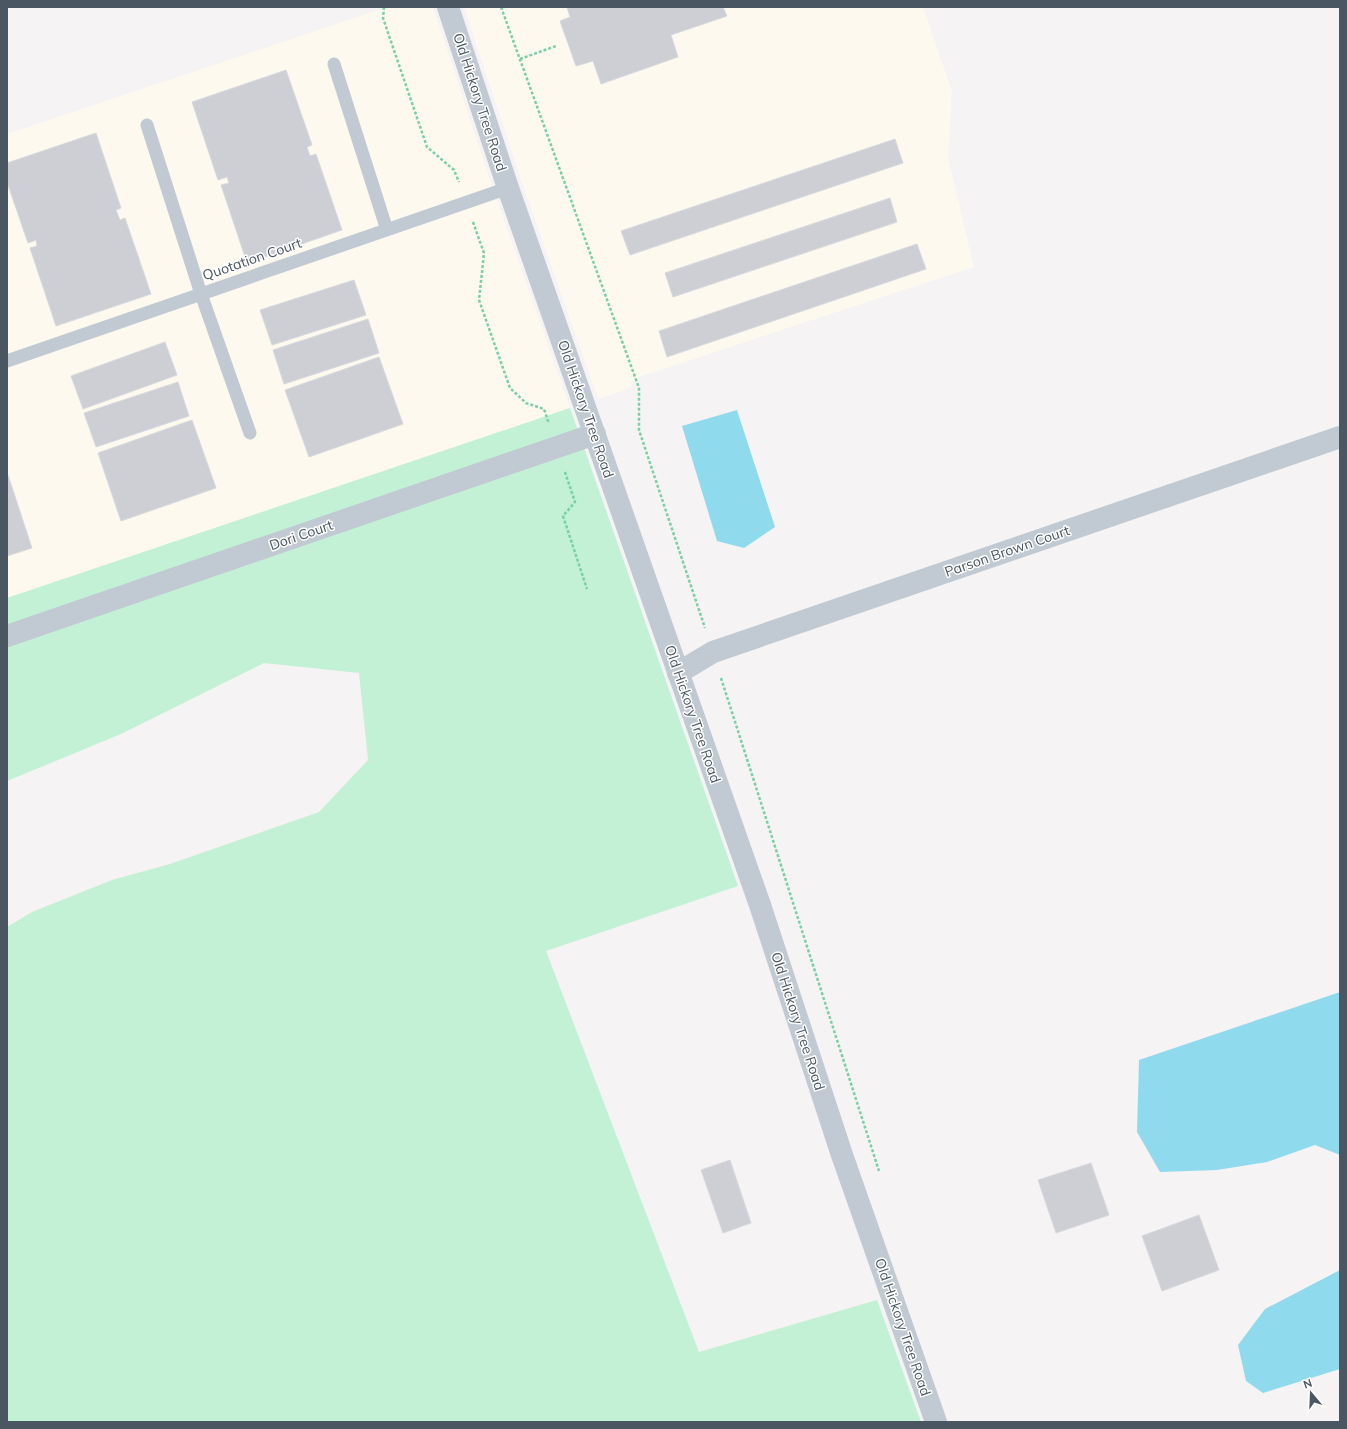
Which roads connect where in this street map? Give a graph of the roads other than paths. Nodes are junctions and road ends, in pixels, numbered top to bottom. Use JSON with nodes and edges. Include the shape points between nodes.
{"nodes":[{"id":1,"x":448,"y":7,"type":"edge"},
{"id":2,"x":334,"y":64,"type":"dead end"},
{"id":3,"x":147,"y":125,"type":"dead end"},
{"id":4,"x":508,"y":188,"type":"junction"},
{"id":5,"x":388,"y":230,"type":"junction"},
{"id":6,"x":201,"y":294,"type":"junction"},
{"id":7,"x":7,"y":361,"type":"edge"},
{"id":8,"x":250,"y":433,"type":"dead end"},
{"id":9,"x":595,"y":434,"type":"junction"},
{"id":10,"x":1340,"y":437,"type":"edge"},
{"id":11,"x":7,"y":636,"type":"edge"},
{"id":12,"x":678,"y":673,"type":"junction"},
{"id":13,"x":936,"y":1422,"type":"edge"}],
"edges":[{"from":1,"to":4,"type":"street","name":"Old Hickory Tree Road"},
{"from":2,"to":5,"type":"lane"},
{"from":3,"to":6,"type":"lane"},
{"from":4,"to":5,"type":"lane","name":"Quotation Court"},
{"from":4,"to":9,"type":"street","name":"Old Hickory Tree Road"},
{"from":5,"to":6,"type":"lane","name":"Quotation Court"},
{"from":6,"to":7,"type":"lane","name":"Quotation Court"},
{"from":6,"to":8,"type":"lane"},
{"from":9,"to":11,"type":"street","name":"Dori Court"},
{"from":9,"to":12,"type":"street","name":"Old Hickory Tree Road"},
{"from":10,"to":12,"type":"street","name":"Parson Brown Court","via":[[713,652]]},
{"from":12,"to":13,"type":"street","name":"Old Hickory Tree Road"}]}
